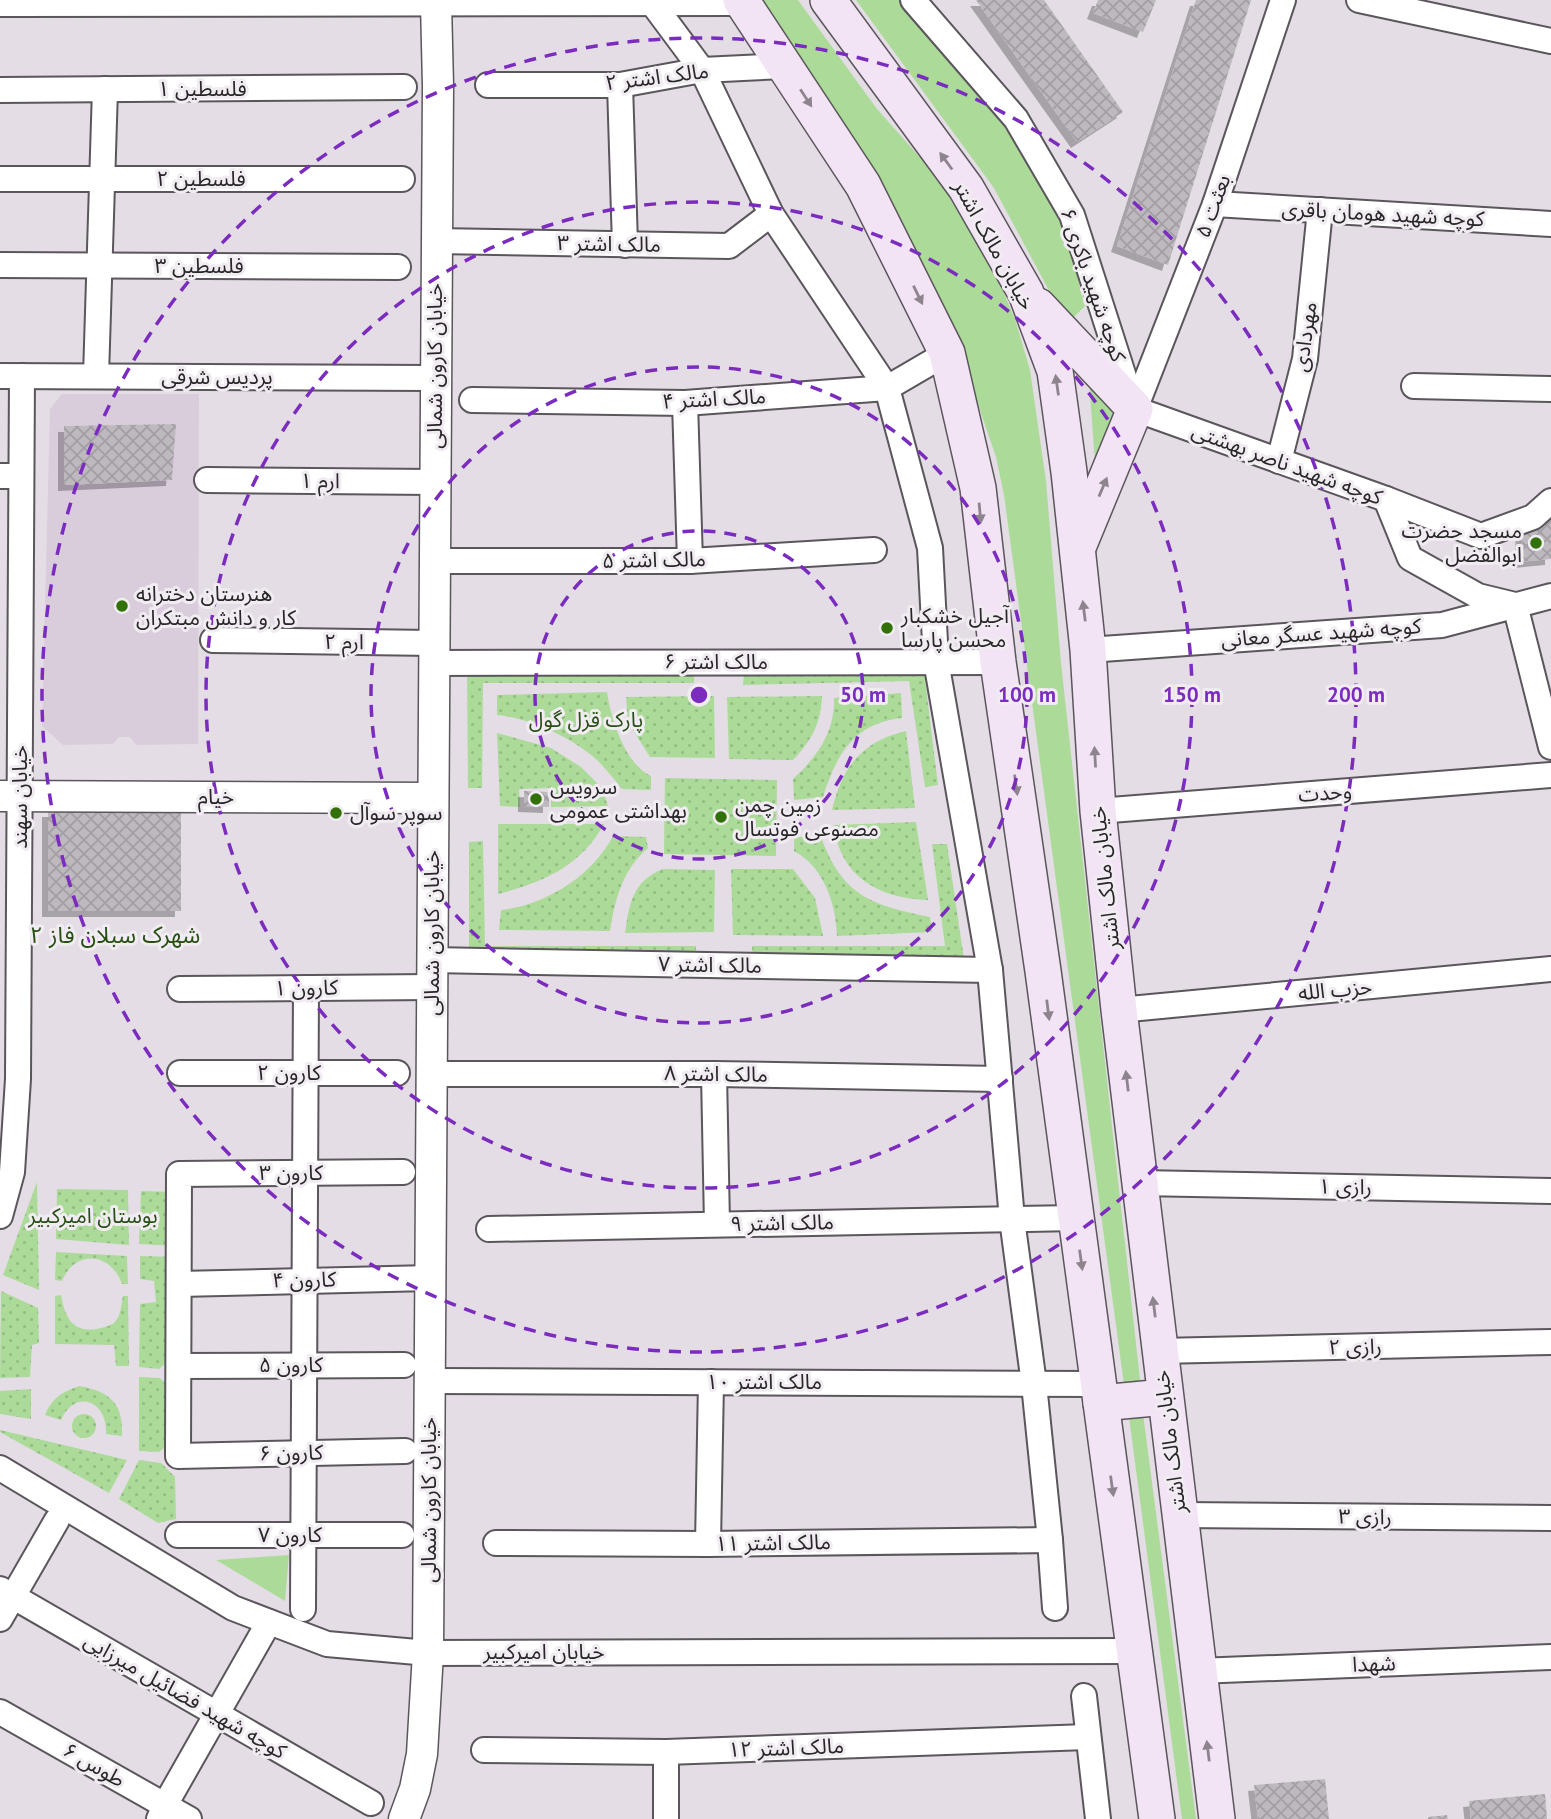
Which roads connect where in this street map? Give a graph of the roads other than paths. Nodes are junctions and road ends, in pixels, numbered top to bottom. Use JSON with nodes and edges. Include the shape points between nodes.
{"nodes":[{"id":1,"x":828,"y":0,"type":"edge"},
{"id":2,"x":913,"y":0,"type":"edge"},
{"id":3,"x":1283,"y":0,"type":"edge"},
{"id":4,"x":1359,"y":0,"type":"edge"},
{"id":5,"x":742,"y":1,"type":"edge"},
{"id":6,"x":193,"y":2,"type":"edge"},
{"id":7,"x":302,"y":2,"type":"edge"},
{"id":8,"x":651,"y":2,"type":"edge"},
{"id":9,"x":436,"y":3,"type":"junction"},
{"id":10,"x":0,"y":4,"type":"edge"},
{"id":11,"x":1551,"y":41,"type":"edge"},
{"id":12,"x":784,"y":66,"type":"junction"},
{"id":13,"x":702,"y":70,"type":"junction"},
{"id":14,"x":488,"y":85,"type":"dead end"},
{"id":15,"x":620,"y":85,"type":"junction"},
{"id":16,"x":404,"y":87,"type":"dead end"},
{"id":17,"x":105,"y":89,"type":"junction"},
{"id":18,"x":0,"y":90,"type":"edge"},
{"id":19,"x":0,"y":179,"type":"edge"},
{"id":20,"x":103,"y":179,"type":"junction"},
{"id":21,"x":402,"y":179,"type":"dead end"},
{"id":22,"x":1215,"y":204,"type":"junction"},
{"id":23,"x":1320,"y":210,"type":"junction"},
{"id":24,"x":771,"y":214,"type":"junction"},
{"id":25,"x":1551,"y":224,"type":"edge"},
{"id":26,"x":435,"y":241,"type":"junction"},
{"id":27,"x":625,"y":245,"type":"junction"},
{"id":28,"x":0,"y":265,"type":"edge"},
{"id":29,"x":99,"y":265,"type":"junction"},
{"id":30,"x":398,"y":267,"type":"dead end"},
{"id":31,"x":1026,"y":293,"type":"junction"},
{"id":32,"x":947,"y":354,"type":"junction"},
{"id":33,"x":11,"y":376,"type":"edge"},
{"id":34,"x":96,"y":376,"type":"junction"},
{"id":35,"x":434,"y":378,"type":"junction"},
{"id":36,"x":1414,"y":386,"type":"dead end"},
{"id":37,"x":887,"y":388,"type":"junction"},
{"id":38,"x":1551,"y":389,"type":"edge"},
{"id":39,"x":472,"y":400,"type":"dead end"},
{"id":40,"x":685,"y":403,"type":"junction"},
{"id":41,"x":1135,"y":409,"type":"junction"},
{"id":42,"x":1279,"y":461,"type":"junction"},
{"id":43,"x":11,"y":476,"type":"edge"},
{"id":44,"x":207,"y":480,"type":"dead end"},
{"id":45,"x":434,"y":482,"type":"junction"},
{"id":46,"x":1386,"y":499,"type":"junction"},
{"id":47,"x":1551,"y":501,"type":"edge"},
{"id":48,"x":874,"y":550,"type":"dead end"},
{"id":49,"x":1076,"y":550,"type":"junction"},
{"id":50,"x":433,"y":561,"type":"junction"},
{"id":51,"x":690,"y":561,"type":"junction"},
{"id":52,"x":10,"y":566,"type":"edge"},
{"id":53,"x":1551,"y":596,"type":"edge"},
{"id":54,"x":1515,"y":606,"type":"junction"},
{"id":55,"x":213,"y":639,"type":"dead end"},
{"id":56,"x":10,"y":646,"type":"edge"},
{"id":57,"x":1088,"y":650,"type":"junction"},
{"id":58,"x":433,"y":653,"type":"junction"},
{"id":59,"x":936,"y":661,"type":"junction"},
{"id":60,"x":998,"y":662,"type":"junction"},
{"id":61,"x":1551,"y":747,"type":"edge"},
{"id":62,"x":1551,"y":775,"type":"edge"},
{"id":63,"x":10,"y":796,"type":"edge"},
{"id":64,"x":433,"y":798,"type":"junction"},
{"id":65,"x":1098,"y":811,"type":"junction"},
{"id":66,"x":1551,"y":969,"type":"edge"},
{"id":67,"x":990,"y":970,"type":"junction"},
{"id":68,"x":431,"y":974,"type":"junction"},
{"id":69,"x":306,"y":988,"type":"junction"},
{"id":70,"x":180,"y":989,"type":"dead end"},
{"id":71,"x":9,"y":996,"type":"edge"},
{"id":72,"x":1119,"y":1010,"type":"junction"},
{"id":73,"x":180,"y":1073,"type":"dead end"},
{"id":74,"x":306,"y":1073,"type":"junction"},
{"id":75,"x":397,"y":1073,"type":"dead end"},
{"id":76,"x":431,"y":1074,"type":"junction"},
{"id":77,"x":714,"y":1074,"type":"junction"},
{"id":78,"x":9,"y":1079,"type":"edge"},
{"id":79,"x":1000,"y":1079,"type":"junction"},
{"id":80,"x":403,"y":1172,"type":"dead end"},
{"id":81,"x":305,"y":1173,"type":"junction"},
{"id":82,"x":1139,"y":1183,"type":"junction"},
{"id":83,"x":1551,"y":1191,"type":"edge"},
{"id":84,"x":0,"y":1216,"type":"edge"},
{"id":85,"x":1076,"y":1218,"type":"junction"},
{"id":86,"x":1012,"y":1219,"type":"junction"},
{"id":87,"x":717,"y":1224,"type":"junction"},
{"id":88,"x":489,"y":1229,"type":"dead end"},
{"id":89,"x":430,"y":1278,"type":"junction"},
{"id":90,"x":305,"y":1280,"type":"junction"},
{"id":91,"x":179,"y":1283,"type":"junction"},
{"id":92,"x":1551,"y":1342,"type":"edge"},
{"id":93,"x":1159,"y":1351,"type":"junction"},
{"id":94,"x":304,"y":1364,"type":"junction"},
{"id":95,"x":404,"y":1365,"type":"dead end"},
{"id":96,"x":178,"y":1366,"type":"junction"},
{"id":97,"x":429,"y":1381,"type":"junction"},
{"id":98,"x":711,"y":1382,"type":"junction"},
{"id":99,"x":1034,"y":1384,"type":"junction"},
{"id":100,"x":1100,"y":1393,"type":"junction"},
{"id":101,"x":1165,"y":1397,"type":"junction"},
{"id":102,"x":405,"y":1451,"type":"dead end"},
{"id":103,"x":303,"y":1453,"type":"junction"},
{"id":104,"x":0,"y":1468,"type":"edge"},
{"id":105,"x":1179,"y":1515,"type":"junction"},
{"id":106,"x":1551,"y":1518,"type":"edge"},
{"id":107,"x":57,"y":1520,"type":"dead end"},
{"id":108,"x":178,"y":1535,"type":"dead end"},
{"id":109,"x":303,"y":1535,"type":"junction"},
{"id":110,"x":402,"y":1535,"type":"dead end"},
{"id":111,"x":1051,"y":1539,"type":"junction"},
{"id":112,"x":496,"y":1543,"type":"dead end"},
{"id":113,"x":708,"y":1544,"type":"junction"},
{"id":114,"x":6,"y":1593,"type":"edge"},
{"id":115,"x":1055,"y":1608,"type":"dead end"},
{"id":116,"x":303,"y":1609,"type":"dead end"},
{"id":117,"x":0,"y":1619,"type":"edge"},
{"id":118,"x":269,"y":1622,"type":"junction"},
{"id":119,"x":1134,"y":1651,"type":"junction"},
{"id":120,"x":428,"y":1653,"type":"junction"},
{"id":121,"x":1551,"y":1657,"type":"edge"},
{"id":122,"x":1198,"y":1671,"type":"junction"},
{"id":123,"x":1084,"y":1696,"type":"dead end"},
{"id":124,"x":0,"y":1712,"type":"edge"},
{"id":125,"x":217,"y":1714,"type":"junction"},
{"id":126,"x":1088,"y":1737,"type":"junction"},
{"id":127,"x":484,"y":1750,"type":"dead end"},
{"id":128,"x":666,"y":1752,"type":"junction"},
{"id":129,"x":371,"y":1803,"type":"dead end"},
{"id":130,"x":162,"y":1812,"type":"edge"},
{"id":131,"x":189,"y":1819,"type":"edge"},
{"id":132,"x":404,"y":1819,"type":"edge"},
{"id":133,"x":666,"y":1819,"type":"edge"},
{"id":134,"x":1098,"y":1819,"type":"edge"},
{"id":135,"x":1157,"y":1819,"type":"edge"},
{"id":136,"x":1217,"y":1819,"type":"edge"}],
"edges":[{"from":31,"to":1,"type":"main road","name":"خیابان مالک اشتر","one_way":true,"via":[[965,188]]},
{"from":2,"to":41,"type":"street","name":"کوچه شهید باکری ۶","via":[[1016,119],[1072,215]]},
{"from":3,"to":22,"type":"street","name":"بعثت ۵"},
{"from":4,"to":11,"type":"street"},
{"from":5,"to":8,"type":"street"},
{"from":5,"to":12,"type":"main road"},
{"from":6,"to":7,"type":"street"},
{"from":6,"to":10,"type":"street"},
{"from":7,"to":9,"type":"street"},
{"from":8,"to":9,"type":"street"},
{"from":8,"to":13,"type":"street"},
{"from":9,"to":26,"type":"street","name":"خیابان کارون شمالی"},
{"from":12,"to":13,"type":"street","name":"مالک اشتر ۲"},
{"from":12,"to":32,"type":"main road","one_way":true,"via":[[863,185]]},
{"from":13,"to":15,"type":"street","name":"مالک اشتر ۲"},
{"from":13,"to":24,"type":"street"},
{"from":14,"to":15,"type":"street","name":"مالک اشتر ۲"},
{"from":15,"to":27,"type":"street"},
{"from":16,"to":17,"type":"street","name":"فلسطین ۱"},
{"from":17,"to":18,"type":"street","name":"فلسطین ۱"},
{"from":17,"to":20,"type":"street"},
{"from":19,"to":20,"type":"street","name":"فلسطین ۲"},
{"from":20,"to":21,"type":"street","name":"فلسطین ۲"},
{"from":20,"to":29,"type":"street"},
{"from":22,"to":23,"type":"street","name":"کوچه شهید هومان باقری"},
{"from":22,"to":41,"type":"street","name":"بعثت ۵"},
{"from":23,"to":25,"type":"street","name":"کوچه شهید هومان باقری"},
{"from":23,"to":42,"type":"street","name":"مهردادی","via":[[1305,359]]},
{"from":24,"to":27,"type":"street","name":"مالک اشتر ۳","via":[[729,246]]},
{"from":24,"to":37,"type":"street"},
{"from":26,"to":27,"type":"street","name":"مالک اشتر ۳"},
{"from":26,"to":35,"type":"street","name":"خیابان کارون شمالی"},
{"from":28,"to":29,"type":"street","name":"فلسطین ۳"},
{"from":29,"to":30,"type":"street","name":"فلسطین ۳"},
{"from":29,"to":34,"type":"street"},
{"from":31,"to":41,"type":"main road"},
{"from":49,"to":31,"type":"main road","name":"خیابان مالک اشتر","one_way":true,"via":[[1055,371]]},
{"from":32,"to":37,"type":"street","name":"مالک اشتر ۴"},
{"from":32,"to":60,"type":"main road","one_way":true,"via":[[978,488]]},
{"from":33,"to":34,"type":"street","name":"پردیس شرقی"},
{"from":33,"to":43,"type":"street","name":"خیابان سهند"},
{"from":34,"to":35,"type":"street","name":"پردیس شرقی"},
{"from":35,"to":45,"type":"street","name":"خیابان کارون شمالی"},
{"from":36,"to":38,"type":"street"},
{"from":37,"to":40,"type":"street","name":"مالک اشتر ۴"},
{"from":37,"to":59,"type":"street","via":[[930,548]]},
{"from":39,"to":40,"type":"street","name":"مالک اشتر ۴"},
{"from":40,"to":51,"type":"street"},
{"from":41,"to":42,"type":"street","name":"کوچه شهید ناصر بهشتی"},
{"from":49,"to":41,"type":"main road","one_way":true},
{"from":42,"to":46,"type":"street","name":"کوچه شهید ناصر بهشتی"},
{"from":43,"to":52,"type":"street","name":"خیابان سهند"},
{"from":44,"to":45,"type":"street","name":"ارم ۱"},
{"from":45,"to":50,"type":"street","name":"خیابان کارون شمالی"},
{"from":46,"to":47,"type":"street","name":"کوچه شهید ناصر بهشتی","via":[[1481,536],[1533,517]]},
{"from":46,"to":54,"type":"street","via":[[1410,558],[1479,596]]},
{"from":48,"to":51,"type":"street","name":"مالک اشتر ۵"},
{"from":57,"to":49,"type":"main road","name":"خیابان مالک اشتر","one_way":true},
{"from":50,"to":51,"type":"street","name":"مالک اشتر ۵"},
{"from":50,"to":58,"type":"street","name":"خیابان کارون شمالی"},
{"from":52,"to":56,"type":"street","name":"خیابان سهند"},
{"from":53,"to":54,"type":"street","name":"کوچه شهید عسگر معانی"},
{"from":54,"to":57,"type":"street","name":"کوچه شهید عسگر معانی","via":[[1442,625]]},
{"from":54,"to":61,"type":"street"},
{"from":55,"to":58,"type":"street","name":"ارم ۲"},
{"from":56,"to":63,"type":"street","name":"خیابان سهند"},
{"from":65,"to":57,"type":"main road","name":"خیابان مالک اشتر","one_way":true},
{"from":58,"to":59,"type":"street","name":"مالک اشتر ۶"},
{"from":58,"to":64,"type":"street","name":"خیابان کارون شمالی"},
{"from":59,"to":60,"type":"street","name":"مالک اشتر ۶"},
{"from":59,"to":67,"type":"street"},
{"from":60,"to":85,"type":"main road","one_way":true},
{"from":62,"to":65,"type":"street","name":"وحدت"},
{"from":63,"to":64,"type":"street","name":"خیام"},
{"from":63,"to":71,"type":"street","name":"خیابان سهند"},
{"from":64,"to":68,"type":"street","name":"خیابان کارون شمالی"},
{"from":65,"to":72,"type":"main road","name":"خیابان مالک اشتر"},
{"from":66,"to":72,"type":"street","name":"حزب الله"},
{"from":67,"to":68,"type":"street","name":"مالک اشتر ۷"},
{"from":67,"to":79,"type":"street"},
{"from":68,"to":69,"type":"street","name":"کارون ۱"},
{"from":68,"to":76,"type":"street","name":"خیابان کارون شمالی"},
{"from":69,"to":70,"type":"street","name":"کارون ۱"},
{"from":69,"to":74,"type":"street"},
{"from":71,"to":78,"type":"street","name":"خیابان سهند"},
{"from":82,"to":72,"type":"main road","name":"خیابان مالک اشتر","one_way":true},
{"from":73,"to":74,"type":"street","name":"کارون ۲"},
{"from":74,"to":75,"type":"street","name":"کارون ۲"},
{"from":74,"to":81,"type":"street"},
{"from":76,"to":77,"type":"street","name":"مالک اشتر ۸"},
{"from":76,"to":89,"type":"street","name":"خیابان کارون شمالی"},
{"from":77,"to":79,"type":"street","name":"مالک اشتر ۸"},
{"from":77,"to":87,"type":"street"},
{"from":78,"to":84,"type":"street","name":"خیابان سهند","via":[[12,1172]]},
{"from":79,"to":86,"type":"street"},
{"from":80,"to":81,"type":"street","name":"کارون ۳"},
{"from":81,"to":90,"type":"street"},
{"from":81,"to":91,"type":"street","name":"کارون ۳","via":[[179,1174]]},
{"from":82,"to":83,"type":"street","name":"رازی ۱"},
{"from":93,"to":82,"type":"main road","name":"خیابان مالک اشتر","one_way":true},
{"from":85,"to":86,"type":"street","name":"مالک اشتر ۹"},
{"from":85,"to":100,"type":"main road","one_way":true},
{"from":86,"to":87,"type":"street","name":"مالک اشتر ۹"},
{"from":86,"to":99,"type":"street"},
{"from":87,"to":88,"type":"street","name":"مالک اشتر ۹"},
{"from":89,"to":90,"type":"street","name":"کارون ۴"},
{"from":89,"to":97,"type":"street","name":"خیابان کارون شمالی"},
{"from":90,"to":91,"type":"street","name":"کارون ۴"},
{"from":90,"to":94,"type":"street"},
{"from":91,"to":96,"type":"street"},
{"from":92,"to":93,"type":"street","name":"رازی ۲"},
{"from":93,"to":101,"type":"main road","name":"خیابان مالک اشتر"},
{"from":94,"to":95,"type":"street","name":"کارون ۵"},
{"from":94,"to":96,"type":"street","name":"کارون ۵"},
{"from":94,"to":103,"type":"street"},
{"from":96,"to":103,"type":"street","name":"کارون ۶","via":[[178,1456]]},
{"from":97,"to":98,"type":"street","name":"مالک اشتر ۱۰"},
{"from":97,"to":120,"type":"street","name":"خیابان کارون شمالی"},
{"from":98,"to":99,"type":"street","name":"مالک اشتر ۱۰"},
{"from":98,"to":113,"type":"street"},
{"from":99,"to":100,"type":"street","name":"مالک اشتر ۱۰"},
{"from":99,"to":111,"type":"street"},
{"from":100,"to":101,"type":"main road"},
{"from":100,"to":119,"type":"main road","one_way":true},
{"from":101,"to":105,"type":"main road","name":"خیابان مالک اشتر"},
{"from":102,"to":103,"type":"street","name":"کارون ۶"},
{"from":103,"to":109,"type":"street"},
{"from":104,"to":118,"type":"street","name":"خیابان امیرکبیر","via":[[233,1608]]},
{"from":105,"to":106,"type":"street","name":"رازی ۳"},
{"from":105,"to":122,"type":"main road","name":"خیابان مالک اشتر"},
{"from":107,"to":114,"type":"street"},
{"from":108,"to":109,"type":"street","name":"کارون ۷"},
{"from":109,"to":110,"type":"street","name":"کارون ۷"},
{"from":109,"to":116,"type":"street"},
{"from":111,"to":113,"type":"street","name":"مالک اشتر ۱۱"},
{"from":111,"to":115,"type":"street"},
{"from":112,"to":113,"type":"street","name":"مالک اشتر ۱۱"},
{"from":114,"to":117,"type":"street"},
{"from":114,"to":125,"type":"street","name":"کوچه شهید فضائیل میرزایی"},
{"from":118,"to":120,"type":"street","name":"خیابان امیرکبیر","via":[[327,1644]]},
{"from":118,"to":125,"type":"street"},
{"from":119,"to":120,"type":"street","name":"خیابان امیرکبیر"},
{"from":119,"to":135,"type":"main road"},
{"from":120,"to":132,"type":"street","name":"خیابان کارون شمالی","via":[[422,1754]]},
{"from":121,"to":122,"type":"street","name":"شهدا"},
{"from":136,"to":122,"type":"main road","name":"خیابان مالک اشتر","one_way":true},
{"from":123,"to":126,"type":"street"},
{"from":124,"to":130,"type":"street","name":"طوس ۶"},
{"from":125,"to":129,"type":"street","name":"کوچه شهید فضائیل میرزایی"},
{"from":125,"to":130,"type":"street"},
{"from":126,"to":128,"type":"street","name":"مالک اشتر ۱۲"},
{"from":126,"to":134,"type":"street"},
{"from":127,"to":128,"type":"street","name":"مالک اشتر ۱۲"},
{"from":128,"to":133,"type":"street"},
{"from":130,"to":131,"type":"street","name":"طوس ۶"}]}
